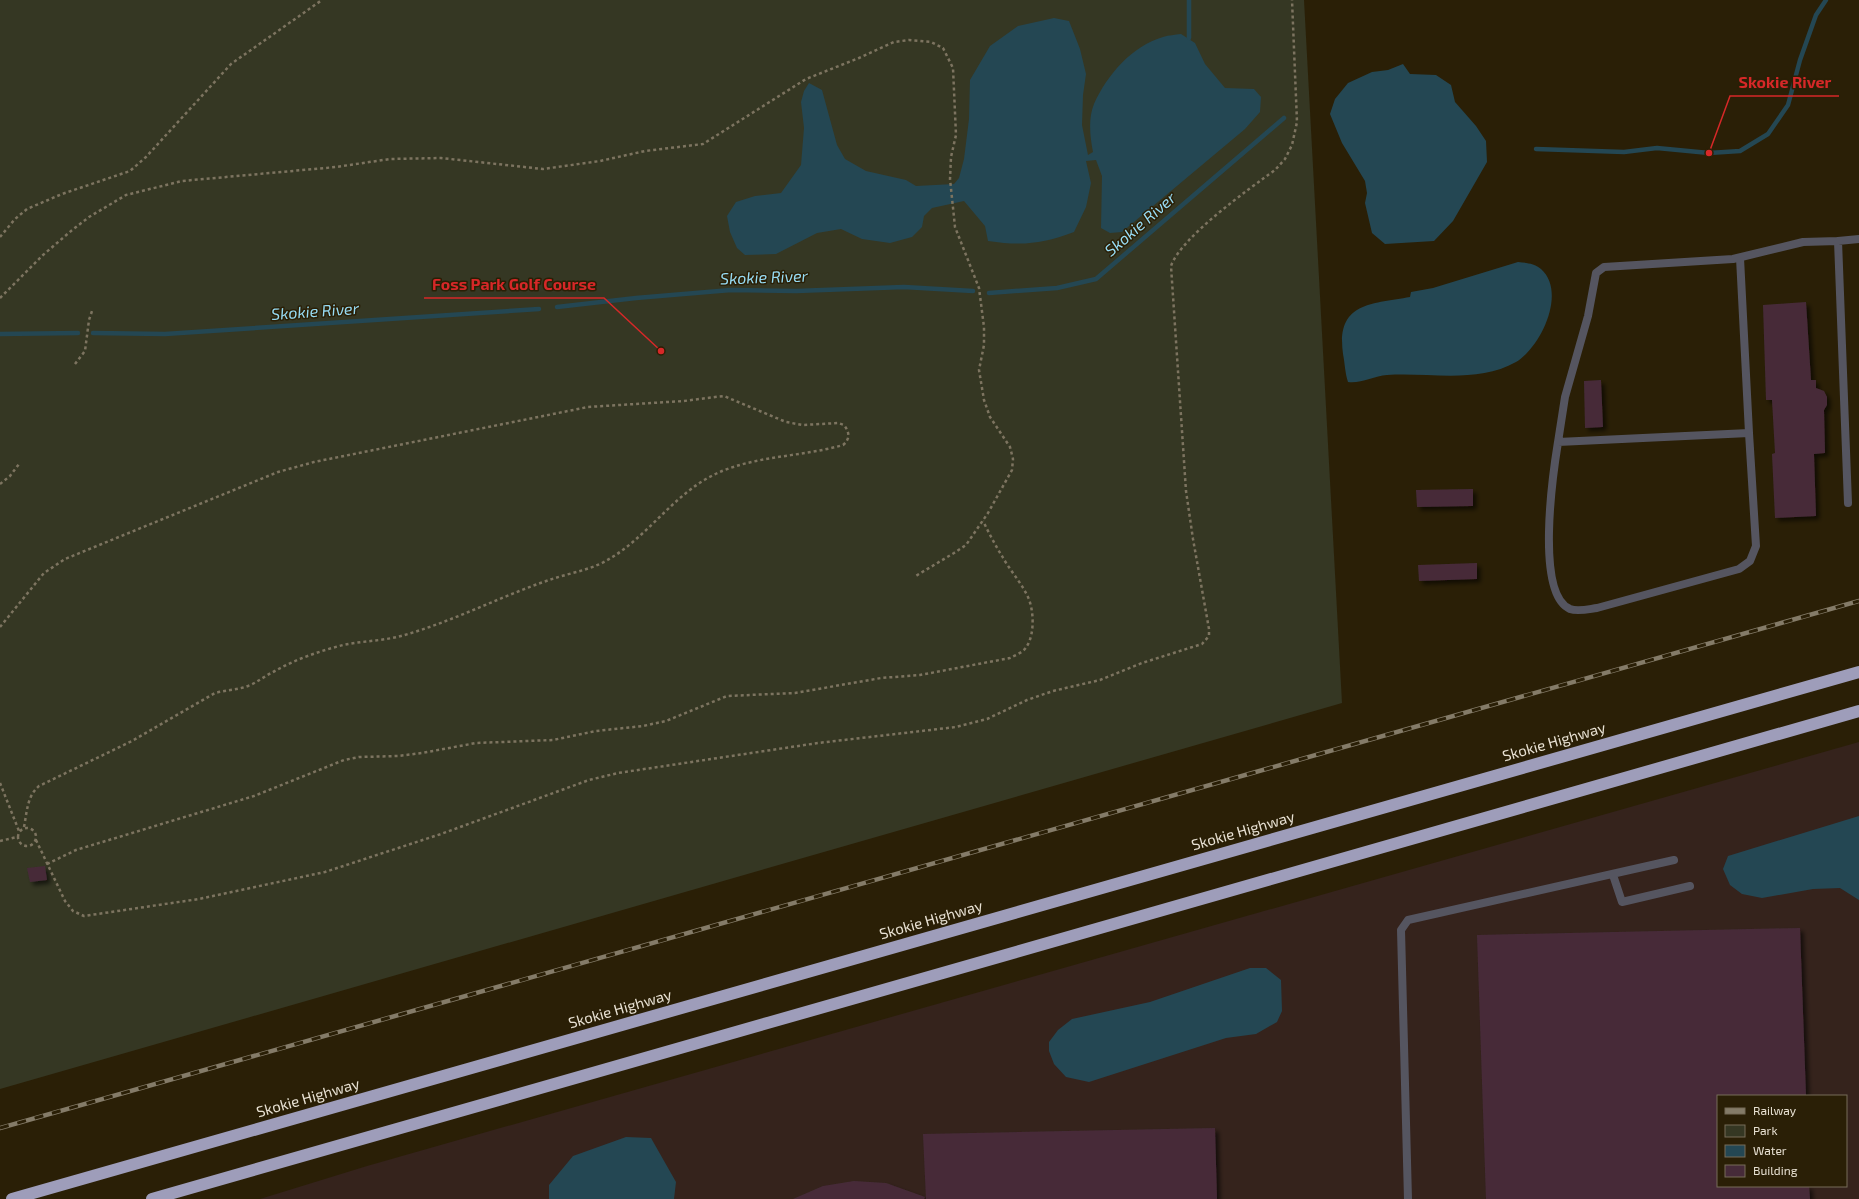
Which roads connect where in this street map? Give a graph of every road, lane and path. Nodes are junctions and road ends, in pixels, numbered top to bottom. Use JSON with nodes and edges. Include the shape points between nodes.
{"nodes":[{"id":1,"x":322,"y":0,"type":"edge"},
{"id":2,"x":1292,"y":0,"type":"edge"},
{"id":3,"x":0,"y":237,"type":"edge"},
{"id":4,"x":1859,"y":239,"type":"edge"},
{"id":5,"x":1838,"y":241,"type":"junction"},
{"id":6,"x":1740,"y":258,"type":"junction"},
{"id":7,"x":0,"y":298,"type":"edge"},
{"id":8,"x":92,"y":311,"type":"dead end"},
{"id":9,"x":76,"y":364,"type":"dead end"},
{"id":10,"x":1750,"y":433,"type":"junction"},
{"id":11,"x":1558,"y":442,"type":"junction"},
{"id":12,"x":20,"y":464,"type":"dead end"},
{"id":13,"x":0,"y":484,"type":"edge"},
{"id":14,"x":1848,"y":503,"type":"dead end"},
{"id":15,"x":983,"y":521,"type":"junction"},
{"id":16,"x":914,"y":577,"type":"dead end"},
{"id":17,"x":0,"y":627,"type":"edge"},
{"id":18,"x":1859,"y":672,"type":"edge"},
{"id":19,"x":1859,"y":711,"type":"edge"},
{"id":20,"x":0,"y":783,"type":"edge"},
{"id":21,"x":24,"y":827,"type":"junction"},
{"id":22,"x":19,"y":831,"type":"junction"},
{"id":23,"x":17,"y":837,"type":"junction"},
{"id":24,"x":36,"y":840,"type":"junction"},
{"id":25,"x":0,"y":841,"type":"edge"},
{"id":26,"x":1674,"y":860,"type":"dead end"},
{"id":27,"x":47,"y":864,"type":"junction"},
{"id":28,"x":1613,"y":875,"type":"junction"},
{"id":29,"x":1690,"y":886,"type":"dead end"},
{"id":30,"x":12,"y":1199,"type":"edge"},
{"id":31,"x":152,"y":1199,"type":"edge"},
{"id":32,"x":1408,"y":1199,"type":"edge"}],
"edges":[{"from":1,"to":3,"type":"path","via":[[231,64],[146,157],[130,171],[27,209]]},
{"from":2,"to":27,"type":"path","via":[[1296,122],[1292,144],[1285,159],[1275,170],[1187,240],[1174,257],[1171,266],[1186,491],[1209,629],[1209,636],[1202,644],[1142,663],[1100,680],[1053,691],[987,719],[956,727],[810,744],[618,773],[589,780],[441,834],[325,872],[199,899],[84,916],[73,911]]},
{"from":4,"to":5,"type":"lane"},
{"from":5,"to":6,"type":"lane","via":[[1803,242]]},
{"from":5,"to":14,"type":"lane"},
{"from":6,"to":10,"type":"lane"},
{"from":6,"to":11,"type":"lane","via":[[1604,267],[1596,273],[1588,316],[1565,397]]},
{"from":7,"to":15,"type":"path","via":[[71,230],[126,195],[182,181],[336,167],[390,159],[441,158],[543,170],[645,151],[703,144],[801,82],[894,42],[931,42],[943,48],[953,68],[956,135],[950,179],[957,233],[979,288],[984,339],[979,370],[984,400],[990,417],[1010,447],[1013,459],[1012,470]]},
{"from":8,"to":9,"type":"path","via":[[88,320],[85,352]]},
{"from":10,"to":11,"type":"lane"},
{"from":10,"to":11,"type":"lane","via":[[1756,546],[1750,561],[1739,569],[1597,608],[1580,610],[1570,608],[1562,602],[1555,592],[1550,570],[1549,521]]},
{"from":12,"to":13,"type":"path"},
{"from":15,"to":16,"type":"path","via":[[966,544],[954,554]]},
{"from":15,"to":27,"type":"path","via":[[1002,558],[1028,595],[1030,604],[1030,639],[1027,647],[1010,658],[920,675],[881,678],[795,693],[727,696],[666,721],[553,740],[459,745],[422,754],[344,760],[233,803],[76,850]]},
{"from":17,"to":21,"type":"path","via":[[44,572],[65,559],[278,472],[314,462],[588,407],[684,402],[724,396],[786,422],[844,425],[849,435],[848,441],[843,445],[743,464],[706,479],[687,493],[639,538],[601,563],[549,580],[464,615],[400,636],[331,649],[276,670],[238,690],[215,693],[132,741],[33,790]]},
{"from":18,"to":30,"type":"highway","name":"Skokie Highway"},
{"from":19,"to":31,"type":"highway"},
{"from":20,"to":22,"type":"path"},
{"from":21,"to":22,"type":"path"},
{"from":21,"to":24,"type":"path","via":[[31,828],[36,833]]},
{"from":22,"to":23,"type":"path"},
{"from":23,"to":24,"type":"path","via":[[19,843],[25,846],[32,845]]},
{"from":23,"to":25,"type":"path"},
{"from":24,"to":27,"type":"path"},
{"from":26,"to":28,"type":"lane"},
{"from":28,"to":29,"type":"lane","via":[[1622,902]]},
{"from":28,"to":32,"type":"lane","via":[[1408,920],[1401,930]]}]}
